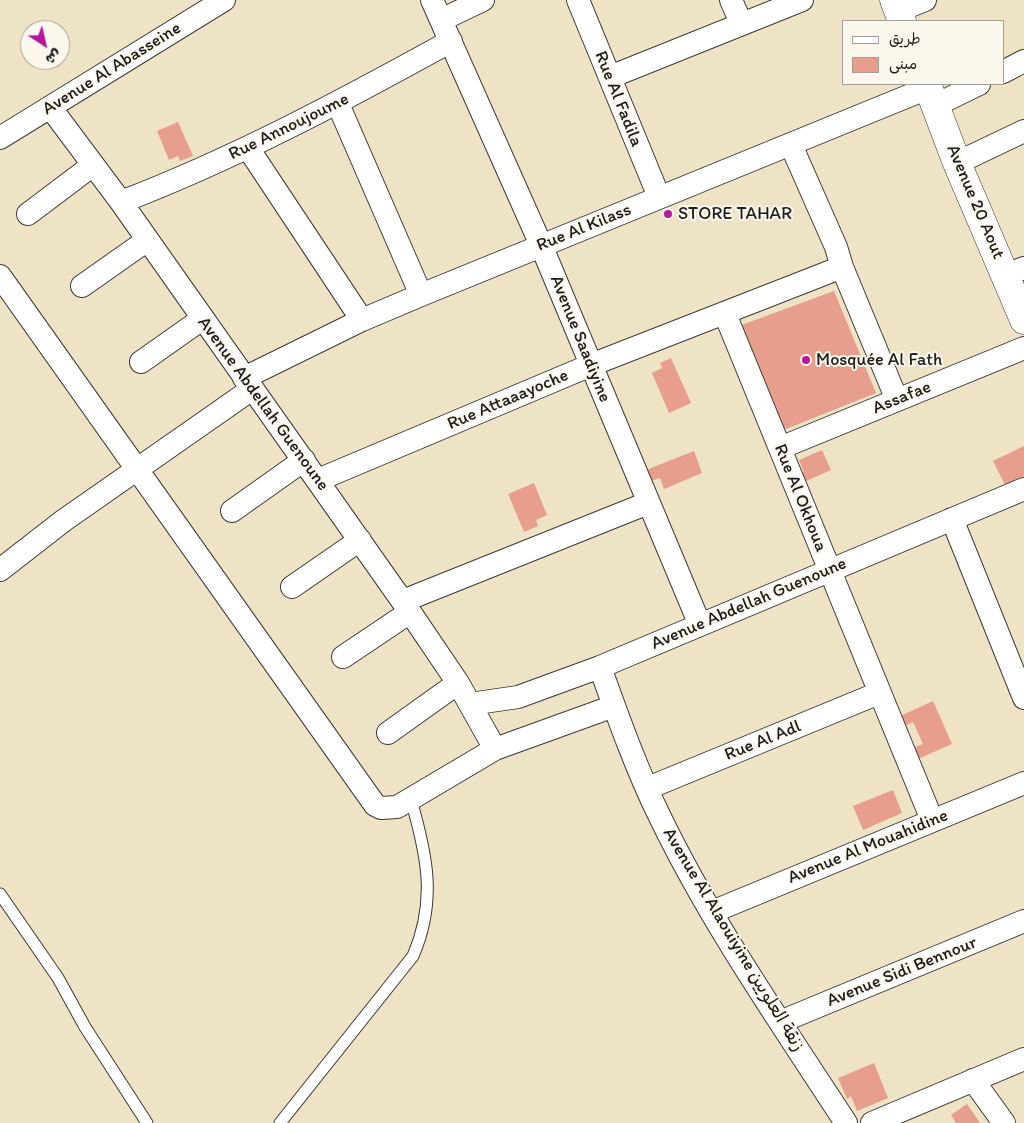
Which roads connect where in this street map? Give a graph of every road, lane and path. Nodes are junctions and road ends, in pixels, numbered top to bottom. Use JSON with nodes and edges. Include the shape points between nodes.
{"nodes":[{"id":1,"x":224,"y":0,"type":"edge"},
{"id":2,"x":483,"y":0,"type":"edge"},
{"id":3,"x":578,"y":0,"type":"edge"},
{"id":4,"x":731,"y":0,"type":"edge"},
{"id":5,"x":802,"y":0,"type":"edge"},
{"id":6,"x":924,"y":0,"type":"edge"},
{"id":7,"x":437,"y":10,"type":"edge"},
{"id":8,"x":898,"y":11,"type":"edge"},
{"id":9,"x":741,"y":23,"type":"junction"},
{"id":10,"x":451,"y":41,"type":"junction"},
{"id":11,"x":1024,"y":61,"type":"edge"},
{"id":12,"x":1004,"y":71,"type":"edge"},
{"id":13,"x":610,"y":77,"type":"junction"},
{"id":14,"x":974,"y":85,"type":"edge"},
{"id":15,"x":930,"y":93,"type":"edge"},
{"id":16,"x":338,"y":104,"type":"junction"},
{"id":17,"x":50,"y":107,"type":"junction"},
{"id":18,"x":1024,"y":131,"type":"edge"},
{"id":19,"x":0,"y":138,"type":"edge"},
{"id":20,"x":791,"y":145,"type":"junction"},
{"id":21,"x":248,"y":148,"type":"junction"},
{"id":22,"x":957,"y":163,"type":"junction"},
{"id":23,"x":93,"y":165,"type":"junction"},
{"id":24,"x":659,"y":197,"type":"junction"},
{"id":25,"x":121,"y":202,"type":"junction"},
{"id":26,"x":28,"y":214,"type":"dead end"},
{"id":27,"x":146,"y":241,"type":"junction"},
{"id":28,"x":541,"y":244,"type":"junction"},
{"id":29,"x":842,"y":267,"type":"junction"},
{"id":30,"x":1015,"y":272,"type":"edge"},
{"id":31,"x":0,"y":276,"type":"edge"},
{"id":32,"x":82,"y":286,"type":"dead end"},
{"id":33,"x":421,"y":295,"type":"junction"},
{"id":34,"x":725,"y":314,"type":"junction"},
{"id":35,"x":202,"y":319,"type":"junction"},
{"id":36,"x":362,"y":320,"type":"junction"},
{"id":37,"x":1024,"y":320,"type":"edge"},
{"id":38,"x":1024,"y":348,"type":"edge"},
{"id":39,"x":141,"y":362,"type":"dead end"},
{"id":40,"x":591,"y":365,"type":"junction"},
{"id":41,"x":248,"y":383,"type":"junction"},
{"id":42,"x":897,"y":400,"type":"junction"},
{"id":43,"x":780,"y":448,"type":"junction"},
{"id":44,"x":304,"y":460,"type":"junction"},
{"id":45,"x":137,"y":470,"type":"junction"},
{"id":46,"x":318,"y":480,"type":"junction"},
{"id":47,"x":1024,"y":489,"type":"edge"},
{"id":48,"x":648,"y":503,"type":"junction"},
{"id":49,"x":232,"y":511,"type":"dead end"},
{"id":50,"x":952,"y":519,"type":"junction"},
{"id":51,"x":360,"y":540,"type":"junction"},
{"id":52,"x":0,"y":570,"type":"edge"},
{"id":53,"x":829,"y":571,"type":"junction"},
{"id":54,"x":292,"y":588,"type":"dead end"},
{"id":55,"x":406,"y":606,"type":"junction"},
{"id":56,"x":700,"y":625,"type":"junction"},
{"id":57,"x":343,"y":657,"type":"dead end"},
{"id":58,"x":600,"y":667,"type":"junction"},
{"id":59,"x":458,"y":684,"type":"junction"},
{"id":60,"x":878,"y":693,"type":"junction"},
{"id":61,"x":1024,"y":698,"type":"edge"},
{"id":62,"x":470,"y":704,"type":"junction"},
{"id":63,"x":614,"y":706,"type":"junction"},
{"id":64,"x":388,"y":733,"type":"dead end"},
{"id":65,"x":495,"y":749,"type":"junction"},
{"id":66,"x":1024,"y":783,"type":"edge"},
{"id":67,"x":648,"y":788,"type":"junction"},
{"id":68,"x":412,"y":800,"type":"junction"},
{"id":69,"x":932,"y":820,"type":"junction"},
{"id":70,"x":0,"y":894,"type":"edge"},
{"id":71,"x":712,"y":912,"type":"junction"},
{"id":72,"x":1024,"y":921,"type":"edge"},
{"id":73,"x":780,"y":1022,"type":"junction"},
{"id":74,"x":1024,"y":1059,"type":"edge"},
{"id":75,"x":974,"y":1080,"type":"junction"},
{"id":76,"x":147,"y":1123,"type":"edge"},
{"id":77,"x":280,"y":1123,"type":"edge"},
{"id":78,"x":846,"y":1123,"type":"edge"},
{"id":79,"x":872,"y":1123,"type":"edge"},
{"id":80,"x":1004,"y":1123,"type":"edge"}],
"edges":[{"from":1,"to":17,"type":"street","name":"Avenue Al Abasseine"},
{"from":2,"to":7,"type":"street"},
{"from":3,"to":13,"type":"street","name":"Rue Al Fadila"},
{"from":4,"to":9,"type":"street"},
{"from":5,"to":9,"type":"street"},
{"from":6,"to":8,"type":"street"},
{"from":7,"to":10,"type":"street","name":"Avenue Saadiyine"},
{"from":9,"to":13,"type":"street"},
{"from":10,"to":16,"type":"street","name":"Rue Annoujoume"},
{"from":10,"to":28,"type":"street","name":"Avenue Saadiyine"},
{"from":11,"to":12,"type":"street"},
{"from":13,"to":24,"type":"street","name":"Rue Al Fadila"},
{"from":14,"to":15,"type":"street","name":"Rue Al Kilass"},
{"from":15,"to":20,"type":"street","name":"Rue Al Kilass"},
{"from":15,"to":22,"type":"street","name":"Avenue 20 Aout"},
{"from":16,"to":21,"type":"street","name":"Rue Annoujoume"},
{"from":16,"to":33,"type":"street"},
{"from":17,"to":19,"type":"street","name":"Avenue Al Abasseine"},
{"from":17,"to":23,"type":"street","name":"Avenue Abdellah Guenoune"},
{"from":18,"to":22,"type":"street"},
{"from":20,"to":24,"type":"street","name":"Rue Al Kilass"},
{"from":20,"to":29,"type":"street","via":[[836,246]]},
{"from":21,"to":25,"type":"street","name":"Rue Annoujoume"},
{"from":21,"to":36,"type":"street"},
{"from":22,"to":30,"type":"street","name":"Avenue 20 Aout"},
{"from":23,"to":25,"type":"street","name":"Avenue Abdellah Guenoune"},
{"from":23,"to":26,"type":"street"},
{"from":24,"to":28,"type":"street","name":"Rue Al Kilass"},
{"from":25,"to":27,"type":"street","name":"Avenue Abdellah Guenoune"},
{"from":27,"to":32,"type":"street"},
{"from":27,"to":35,"type":"street","name":"Avenue Abdellah Guenoune"},
{"from":28,"to":33,"type":"street","name":"Rue Al Kilass"},
{"from":28,"to":40,"type":"street","name":"Avenue Saadiyine"},
{"from":29,"to":34,"type":"street","name":"Rue Attaaayoche"},
{"from":29,"to":42,"type":"street"},
{"from":30,"to":37,"type":"street","name":"Avenue 20 Aout"},
{"from":31,"to":45,"type":"street"},
{"from":33,"to":36,"type":"street","name":"Rue Al Kilass"},
{"from":34,"to":40,"type":"street","name":"Rue Attaaayoche"},
{"from":34,"to":43,"type":"street","name":"Rue Al Okhoua"},
{"from":35,"to":39,"type":"street"},
{"from":35,"to":41,"type":"street","name":"Avenue Abdellah Guenoune"},
{"from":36,"to":41,"type":"street","name":"Rue Al Kilass"},
{"from":38,"to":42,"type":"street","name":"Assafae"},
{"from":40,"to":46,"type":"street","name":"Rue Attaaayoche"},
{"from":40,"to":48,"type":"street","name":"Avenue Saadiyine"},
{"from":41,"to":44,"type":"street","name":"Avenue Abdellah Guenoune"},
{"from":41,"to":45,"type":"street","name":"Rue Al Kilass"},
{"from":42,"to":43,"type":"street","name":"Assafae"},
{"from":43,"to":53,"type":"street","name":"Rue Al Okhoua"},
{"from":44,"to":46,"type":"street","name":"Avenue Abdellah Guenoune"},
{"from":44,"to":49,"type":"street"},
{"from":45,"to":52,"type":"street","name":"Rue Al Kilass","via":[[62,521]]},
{"from":45,"to":68,"type":"street","via":[[375,805],[397,808]]},
{"from":46,"to":51,"type":"street","name":"Avenue Abdellah Guenoune"},
{"from":47,"to":50,"type":"street","name":"Avenue Abdellah Guenoune"},
{"from":48,"to":55,"type":"street"},
{"from":48,"to":56,"type":"street","name":"Avenue Saadiyine"},
{"from":50,"to":53,"type":"street","name":"Avenue Abdellah Guenoune"},
{"from":50,"to":61,"type":"street"},
{"from":51,"to":54,"type":"street"},
{"from":51,"to":55,"type":"street","name":"Avenue Abdellah Guenoune"},
{"from":53,"to":56,"type":"street","name":"Avenue Abdellah Guenoune"},
{"from":53,"to":60,"type":"street","name":"Rue Al Okhoua"},
{"from":55,"to":57,"type":"street"},
{"from":55,"to":59,"type":"street","name":"Avenue Abdellah Guenoune"},
{"from":56,"to":58,"type":"street","name":"Avenue Abdellah Guenoune"},
{"from":58,"to":62,"type":"street","name":"Avenue Abdellah Guenoune","via":[[518,697]]},
{"from":58,"to":63,"type":"street","name":"Avenue Al Alaouiyine زنقة العلويين"},
{"from":59,"to":62,"type":"street","name":"Avenue Abdellah Guenoune"},
{"from":59,"to":64,"type":"street"},
{"from":60,"to":67,"type":"street","name":"Rue Al Adl"},
{"from":60,"to":69,"type":"street","name":"Rue Al Okhoua"},
{"from":62,"to":65,"type":"street","name":"Avenue Abdellah Guenoune"},
{"from":63,"to":65,"type":"street"},
{"from":63,"to":67,"type":"street","name":"Avenue Al Alaouiyine زنقة العلويين"},
{"from":65,"to":68,"type":"street"},
{"from":66,"to":69,"type":"street","name":"Avenue Al Mouahidine"},
{"from":67,"to":71,"type":"street","name":"Avenue Al Alaouiyine زنقة العلويين","via":[[676,849]]},
{"from":68,"to":77,"type":"lane","via":[[428,872],[422,935],[413,956]]},
{"from":69,"to":71,"type":"street","name":"Avenue Al Mouahidine"},
{"from":70,"to":76,"type":"lane","via":[[58,978],[85,1027]]},
{"from":71,"to":73,"type":"street","name":"Avenue Al Alaouiyine زنقة العلويين"},
{"from":72,"to":73,"type":"street","name":"Avenue Sidi Bennour"},
{"from":73,"to":78,"type":"street","name":"Avenue Al Alaouiyine زنقة العلويين"},
{"from":74,"to":75,"type":"street"},
{"from":75,"to":79,"type":"street"},
{"from":75,"to":80,"type":"street"}]}
